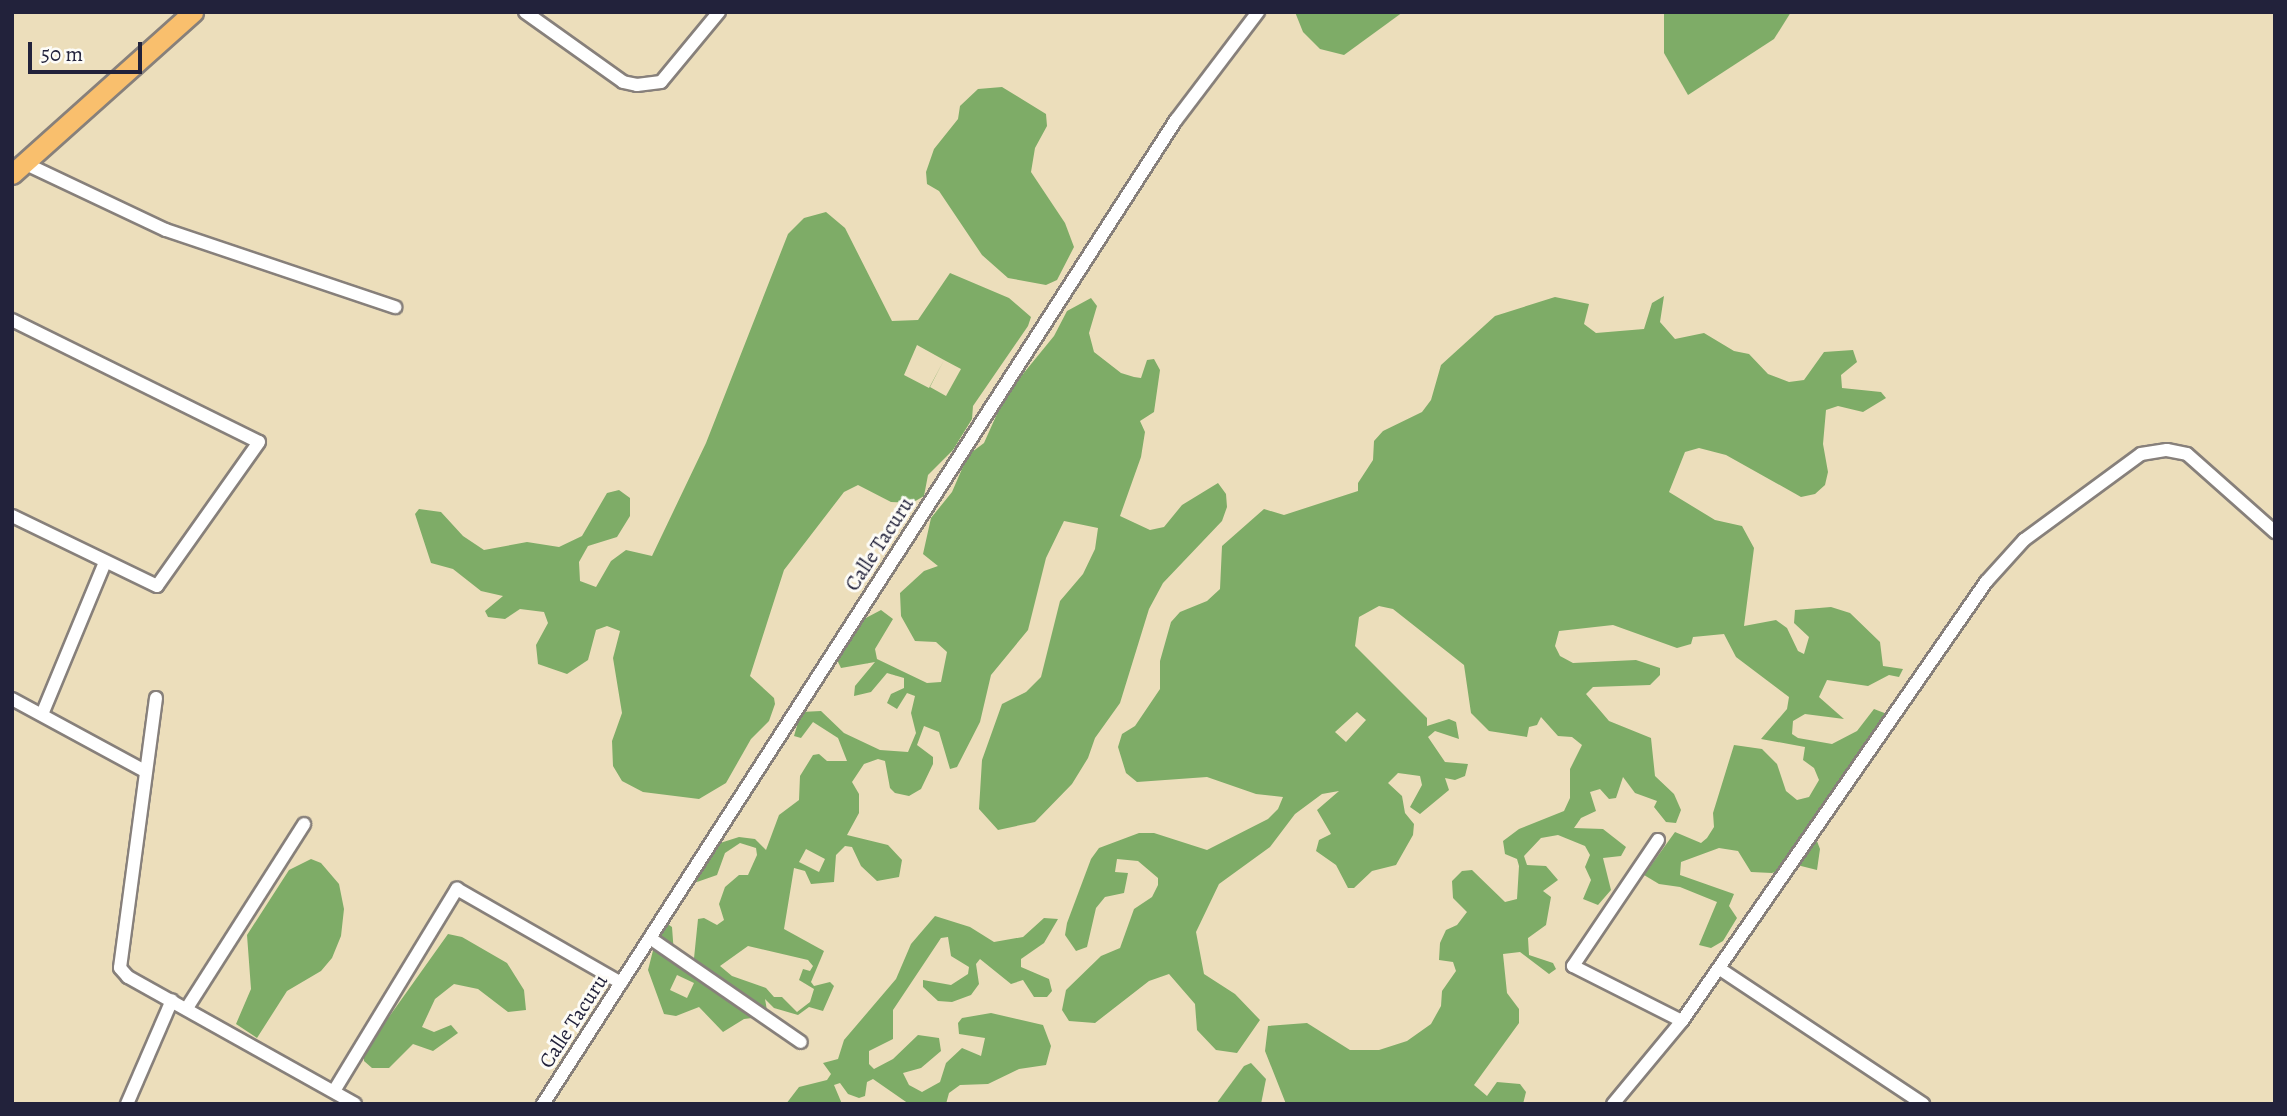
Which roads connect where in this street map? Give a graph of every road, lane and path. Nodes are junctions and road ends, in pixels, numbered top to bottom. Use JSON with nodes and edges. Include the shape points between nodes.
{"nodes":[{"id":1,"x":193,"y":12,"type":"edge"},
{"id":2,"x":525,"y":12,"type":"edge"},
{"id":3,"x":719,"y":12,"type":"edge"},
{"id":4,"x":1258,"y":12,"type":"edge"},
{"id":5,"x":18,"y":168,"type":"edge"},
{"id":6,"x":395,"y":307,"type":"dead end"},
{"id":7,"x":12,"y":320,"type":"edge"},
{"id":8,"x":12,"y":516,"type":"edge"},
{"id":9,"x":2275,"y":531,"type":"edge"},
{"id":10,"x":105,"y":562,"type":"junction"},
{"id":11,"x":156,"y":698,"type":"dead end"},
{"id":12,"x":12,"y":699,"type":"edge"},
{"id":13,"x":43,"y":712,"type":"junction"},
{"id":14,"x":143,"y":770,"type":"junction"},
{"id":15,"x":304,"y":824,"type":"dead end"},
{"id":16,"x":1658,"y":839,"type":"dead end"},
{"id":17,"x":650,"y":938,"type":"junction"},
{"id":18,"x":1720,"y":969,"type":"junction"},
{"id":19,"x":621,"y":983,"type":"junction"},
{"id":20,"x":172,"y":1000,"type":"junction"},
{"id":21,"x":187,"y":1008,"type":"junction"},
{"id":22,"x":1682,"y":1021,"type":"junction"},
{"id":23,"x":801,"y":1042,"type":"dead end"},
{"id":24,"x":334,"y":1091,"type":"junction"},
{"id":25,"x":127,"y":1104,"type":"edge"},
{"id":26,"x":355,"y":1104,"type":"edge"},
{"id":27,"x":543,"y":1104,"type":"edge"},
{"id":28,"x":1613,"y":1104,"type":"edge"},
{"id":29,"x":1923,"y":1104,"type":"edge"}],
"edges":[{"from":1,"to":5,"type":"main road"},
{"from":2,"to":3,"type":"street","via":[[623,82],[637,85],[661,82]]},
{"from":4,"to":17,"type":"street","name":"Calle Tacuru","via":[[1176,120]]},
{"from":5,"to":6,"type":"street","via":[[166,230]]},
{"from":7,"to":10,"type":"street","via":[[258,442],[157,586]]},
{"from":8,"to":10,"type":"street"},
{"from":9,"to":18,"type":"street","via":[[2187,454],[2167,450],[2141,454],[2024,540],[1986,582]]},
{"from":10,"to":13,"type":"street"},
{"from":11,"to":14,"type":"street"},
{"from":12,"to":13,"type":"street"},
{"from":13,"to":14,"type":"street"},
{"from":14,"to":20,"type":"street","via":[[118,956],[128,977]]},
{"from":15,"to":21,"type":"street"},
{"from":16,"to":22,"type":"street","via":[[1573,966]]},
{"from":17,"to":19,"type":"street","name":"Calle Tacuru"},
{"from":17,"to":23,"type":"street"},
{"from":18,"to":22,"type":"street"},
{"from":18,"to":29,"type":"street"},
{"from":19,"to":24,"type":"street","via":[[457,889]]},
{"from":19,"to":27,"type":"street","name":"Calle Tacuru"},
{"from":20,"to":21,"type":"street"},
{"from":20,"to":25,"type":"street"},
{"from":21,"to":24,"type":"street"},
{"from":22,"to":28,"type":"street"},
{"from":24,"to":26,"type":"street"}]}
